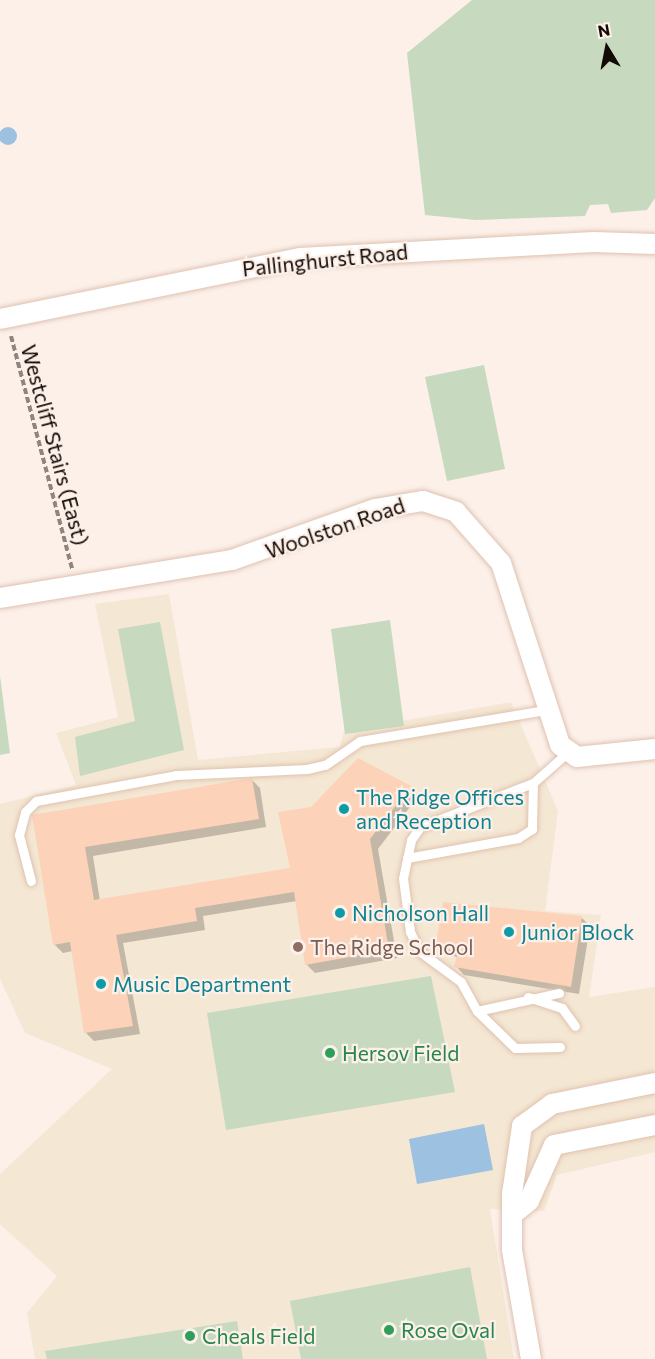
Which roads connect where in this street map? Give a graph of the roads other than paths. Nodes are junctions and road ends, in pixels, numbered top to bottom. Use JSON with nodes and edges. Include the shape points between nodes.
{"nodes":[{"id":1,"x":655,"y":244,"type":"edge"},
{"id":2,"x":3,"y":318,"type":"edge"},
{"id":3,"x":0,"y":598,"type":"edge"},
{"id":4,"x":545,"y":710,"type":"junction"},
{"id":5,"x":655,"y":749,"type":"edge"},
{"id":6,"x":568,"y":752,"type":"junction"},
{"id":7,"x":533,"y":783,"type":"junction"},
{"id":8,"x":407,"y":858,"type":"junction"},
{"id":9,"x":31,"y":880,"type":"dead end"},
{"id":10,"x":559,"y":993,"type":"dead end"},
{"id":11,"x":528,"y":997,"type":"junction"},
{"id":12,"x":477,"y":1011,"type":"junction"},
{"id":13,"x":575,"y":1026,"type":"dead end"},
{"id":14,"x":560,"y":1047,"type":"dead end"},
{"id":15,"x":655,"y":1083,"type":"edge"},
{"id":16,"x":655,"y":1125,"type":"edge"},
{"id":17,"x":513,"y":1214,"type":"junction"},
{"id":18,"x":531,"y":1359,"type":"edge"}],
"edges":[{"from":1,"to":2,"type":"street","name":"Pallinghurst Road","via":[[594,242],[300,258]]},
{"from":3,"to":4,"type":"street","name":"Woolston Road","via":[[77,588],[255,554],[392,504],[440,505],[474,528],[501,563]]},
{"from":4,"to":6,"type":"street","name":"Woolston Road"},
{"from":4,"to":9,"type":"lane","via":[[360,741],[325,765],[307,770],[176,775],[36,801],[25,812],[19,835]]},
{"from":5,"to":6,"type":"street","via":[[587,757]]},
{"from":6,"to":7,"type":"lane"},
{"from":7,"to":8,"type":"lane","via":[[420,827]]},
{"from":7,"to":8,"type":"lane","via":[[532,829],[518,838]]},
{"from":8,"to":12,"type":"lane","via":[[403,878],[412,941],[461,982]]},
{"from":10,"to":11,"type":"lane"},
{"from":11,"to":12,"type":"lane"},
{"from":11,"to":13,"type":"lane","via":[[562,1008]]},
{"from":12,"to":14,"type":"lane","via":[[521,1051]]},
{"from":15,"to":17,"type":"street","via":[[586,1094],[552,1104],[528,1119],[519,1135]]},
{"from":16,"to":17,"type":"street","via":[[554,1145],[529,1201]]},
{"from":17,"to":18,"type":"street","via":[[512,1250]]}]}
